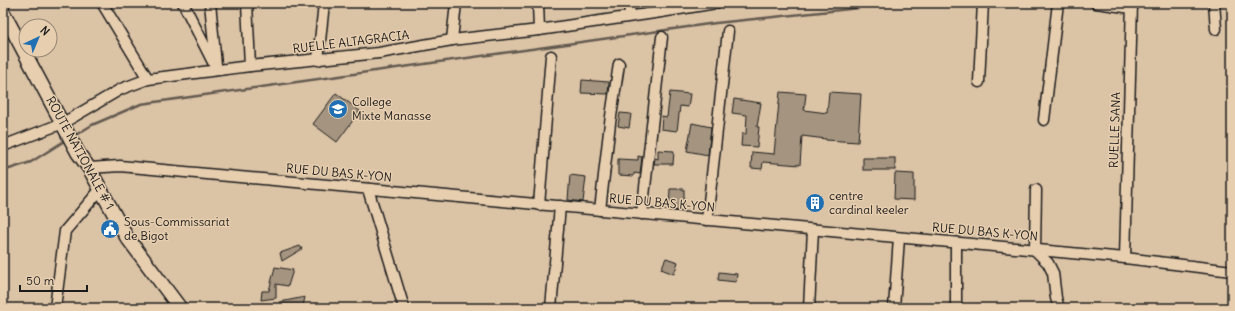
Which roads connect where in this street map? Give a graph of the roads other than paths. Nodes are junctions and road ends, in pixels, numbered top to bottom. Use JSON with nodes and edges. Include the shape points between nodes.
{"nodes":[{"id":1,"x":102,"y":3,"type":"edge"},
{"id":2,"x":183,"y":3,"type":"edge"},
{"id":3,"x":210,"y":3,"type":"edge"},
{"id":4,"x":247,"y":3,"type":"edge"},
{"id":5,"x":324,"y":3,"type":"edge"},
{"id":6,"x":456,"y":3,"type":"edge"},
{"id":7,"x":538,"y":3,"type":"edge"},
{"id":8,"x":629,"y":3,"type":"edge"},
{"id":9,"x":716,"y":3,"type":"edge"},
{"id":10,"x":983,"y":3,"type":"edge"},
{"id":11,"x":1058,"y":3,"type":"edge"},
{"id":12,"x":1096,"y":3,"type":"edge"},
{"id":13,"x":1214,"y":3,"type":"edge"},
{"id":14,"x":702,"y":4,"type":"edge"},
{"id":15,"x":1132,"y":5,"type":"edge"},
{"id":16,"x":661,"y":8,"type":"edge"},
{"id":17,"x":3,"y":12,"type":"edge"},
{"id":18,"x":630,"y":16,"type":"junction"},
{"id":19,"x":1216,"y":29,"type":"dead end"},
{"id":20,"x":539,"y":30,"type":"junction"},
{"id":21,"x":728,"y":31,"type":"dead end"},
{"id":22,"x":662,"y":37,"type":"dead end"},
{"id":23,"x":452,"y":40,"type":"junction"},
{"id":24,"x":551,"y":56,"type":"dead end"},
{"id":25,"x":318,"y":60,"type":"junction"},
{"id":26,"x":619,"y":64,"type":"dead end"},
{"id":27,"x":250,"y":66,"type":"junction"},
{"id":28,"x":217,"y":70,"type":"junction"},
{"id":29,"x":148,"y":79,"type":"junction"},
{"id":30,"x":979,"y":82,"type":"dead end"},
{"id":31,"x":1044,"y":120,"type":"dead end"},
{"id":32,"x":65,"y":128,"type":"junction"},
{"id":33,"x":3,"y":146,"type":"edge"},
{"id":34,"x":89,"y":168,"type":"junction"},
{"id":35,"x":368,"y":189,"type":"junction"},
{"id":36,"x":100,"y":190,"type":"junction"},
{"id":37,"x":1036,"y":190,"type":"dead end"},
{"id":38,"x":539,"y":204,"type":"junction"},
{"id":39,"x":560,"y":206,"type":"junction"},
{"id":40,"x":600,"y":210,"type":"junction"},
{"id":41,"x":642,"y":214,"type":"junction"},
{"id":42,"x":707,"y":220,"type":"junction"},
{"id":43,"x":813,"y":230,"type":"junction"},
{"id":44,"x":899,"y":238,"type":"junction"},
{"id":45,"x":956,"y":243,"type":"junction"},
{"id":46,"x":1035,"y":250,"type":"junction"},
{"id":47,"x":1125,"y":258,"type":"junction"},
{"id":48,"x":1232,"y":271,"type":"edge"},
{"id":49,"x":55,"y":308,"type":"edge"},
{"id":50,"x":180,"y":308,"type":"edge"},
{"id":51,"x":404,"y":308,"type":"edge"},
{"id":52,"x":551,"y":308,"type":"edge"},
{"id":53,"x":809,"y":308,"type":"edge"},
{"id":54,"x":894,"y":308,"type":"edge"},
{"id":55,"x":956,"y":308,"type":"edge"},
{"id":56,"x":1059,"y":308,"type":"edge"}],
"edges":[{"from":1,"to":29,"type":"street"},
{"from":2,"to":28,"type":"street"},
{"from":3,"to":28,"type":"street"},
{"from":4,"to":27,"type":"street"},
{"from":5,"to":25,"type":"street"},
{"from":6,"to":23,"type":"street"},
{"from":7,"to":20,"type":"street"},
{"from":8,"to":18,"type":"street"},
{"from":9,"to":14,"type":"street","name":"RUELLE ALTAGRACIA"},
{"from":10,"to":30,"type":"street"},
{"from":11,"to":31,"type":"street"},
{"from":12,"to":15,"type":"street"},
{"from":13,"to":19,"type":"street"},
{"from":14,"to":16,"type":"street","name":"RUELLE ALTAGRACIA"},
{"from":15,"to":47,"type":"street","name":"RUELLE SANA"},
{"from":16,"to":18,"type":"street","name":"RUELLE ALTAGRACIA"},
{"from":17,"to":32,"type":"main road","name":"ROUTE NATIONALE # 1"},
{"from":18,"to":20,"type":"street","name":"RUELLE ALTAGRACIA"},
{"from":20,"to":23,"type":"street","name":"RUELLE ALTAGRACIA"},
{"from":21,"to":42,"type":"street"},
{"from":22,"to":41,"type":"street"},
{"from":23,"to":25,"type":"street","name":"RUELLE ALTAGRACIA","via":[[379,53]]},
{"from":24,"to":38,"type":"street"},
{"from":25,"to":27,"type":"street","name":"RUELLE ALTAGRACIA"},
{"from":26,"to":40,"type":"street"},
{"from":27,"to":28,"type":"street","name":"RUELLE ALTAGRACIA"},
{"from":28,"to":29,"type":"street","name":"RUELLE ALTAGRACIA"},
{"from":29,"to":32,"type":"street","name":"RUELLE ALTAGRACIA","via":[[122,89]]},
{"from":32,"to":33,"type":"street","name":"RUELLE ALTAGRACIA"},
{"from":32,"to":34,"type":"main road","name":"ROUTE NATIONALE # 1"},
{"from":34,"to":35,"type":"street","name":"RUE DU BAS K-YON","via":[[120,166]]},
{"from":34,"to":36,"type":"main road","name":"ROUTE NATIONALE # 1"},
{"from":35,"to":38,"type":"street","name":"RUE DU BAS K-YON"},
{"from":35,"to":51,"type":"street"},
{"from":36,"to":49,"type":"street","via":[[65,231]]},
{"from":36,"to":50,"type":"main road","name":"ROUTE NATIONALE # 1","via":[[126,236]]},
{"from":37,"to":46,"type":"street"},
{"from":38,"to":39,"type":"street","name":"RUE DU BAS K-YON"},
{"from":39,"to":40,"type":"street","name":"RUE DU BAS K-YON"},
{"from":39,"to":52,"type":"street"},
{"from":40,"to":41,"type":"street","name":"RUE DU BAS K-YON"},
{"from":41,"to":42,"type":"street","name":"RUE DU BAS K-YON"},
{"from":42,"to":43,"type":"street","name":"RUE DU BAS K-YON"},
{"from":43,"to":44,"type":"street","name":"RUE DU BAS K-YON"},
{"from":43,"to":53,"type":"street"},
{"from":44,"to":45,"type":"street","name":"RUE DU BAS K-YON"},
{"from":44,"to":54,"type":"street"},
{"from":45,"to":46,"type":"street","name":"RUE DU BAS K-YON"},
{"from":45,"to":55,"type":"street"},
{"from":46,"to":47,"type":"street","name":"RUE DU BAS K-YON"},
{"from":46,"to":56,"type":"street","via":[[1054,273]]},
{"from":47,"to":48,"type":"street","name":"RUE DU BAS K-YON"}]}
